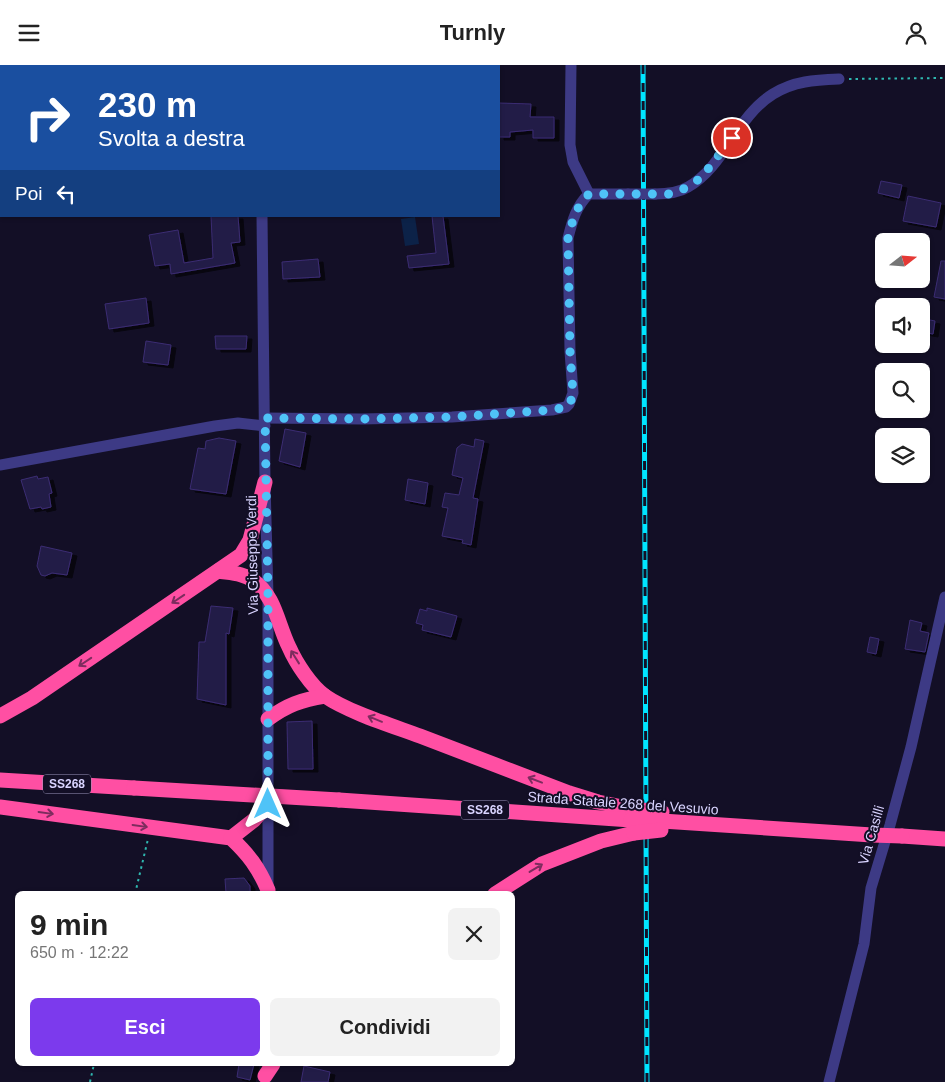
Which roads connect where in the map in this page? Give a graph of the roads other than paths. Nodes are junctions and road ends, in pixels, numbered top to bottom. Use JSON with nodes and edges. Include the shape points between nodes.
{"nodes":[{"id":1,"x":571,"y":65,"type":"edge"},
{"id":2,"x":839,"y":79,"type":"road end"},
{"id":3,"x":589,"y":194,"type":"junction"},
{"id":4,"x":262,"y":217,"type":"edge"},
{"id":5,"x":265,"y":422,"type":"junction"},
{"id":6,"x":0,"y":465,"type":"edge"},
{"id":7,"x":265,"y":482,"type":"junction"},
{"id":8,"x":218,"y":571,"type":"junction"},
{"id":9,"x":268,"y":595,"type":"junction"},
{"id":10,"x":945,"y":597,"type":"edge"},
{"id":11,"x":325,"y":695,"type":"junction"},
{"id":12,"x":0,"y":716,"type":"edge"},
{"id":13,"x":268,"y":719,"type":"junction"},
{"id":14,"x":0,"y":780,"type":"edge"},
{"id":15,"x":268,"y":804,"type":"junction"},
{"id":16,"x":0,"y":807,"type":"edge"},
{"id":17,"x":632,"y":820,"type":"junction"},
{"id":18,"x":662,"y":821,"type":"junction"},
{"id":19,"x":803,"y":830,"type":"junction"},
{"id":20,"x":231,"y":839,"type":"junction"},
{"id":21,"x":945,"y":839,"type":"edge"},
{"id":22,"x":268,"y":891,"type":"edge"},
{"id":23,"x":268,"y":891,"type":"edge"},
{"id":24,"x":500,"y":891,"type":"edge"},
{"id":25,"x":829,"y":1082,"type":"edge"}],
"edges":[{"from":1,"to":3,"type":"street","via":[[570,145],[573,162]]},
{"from":2,"to":3,"type":"street","bridge":true,"via":[[805,81],[773,94],[752,112],[701,178],[680,191],[669,194]]},
{"from":3,"to":5,"type":"street","via":[[582,200],[572,220],[568,238],[573,393],[566,407],[442,417]]},
{"from":4,"to":5,"type":"street","name":"Via Giuseppe Verdi"},
{"from":5,"to":6,"type":"street","via":[[216,426]]},
{"from":5,"to":7,"type":"street","name":"Via Giuseppe Verdi"},
{"from":7,"to":8,"type":"highway","via":[[250,540],[241,555]]},
{"from":7,"to":9,"type":"street","name":"Via Giuseppe Verdi"},
{"from":8,"to":9,"type":"highway","via":[[243,575]]},
{"from":8,"to":12,"type":"highway","one_way":true,"via":[[32,698]]},
{"from":11,"to":9,"type":"highway","one_way":true,"via":[[306,675],[289,647]]},
{"from":9,"to":13,"type":"street","name":"Via Giuseppe Verdi"},
{"from":10,"to":25,"type":"street","name":"Via Casilli","via":[[911,747],[871,888],[864,944]]},
{"from":11,"to":13,"type":"highway","via":[[284,707]]},
{"from":17,"to":11,"type":"highway","one_way":true,"via":[[598,802],[402,730]]},
{"from":13,"to":15,"type":"street","name":"Via Giuseppe Verdi"},
{"from":14,"to":17,"type":"highway","name":"Strada Statale 268 del Vesuvio","number":"SS268","bridge":true},
{"from":15,"to":20,"type":"highway"},
{"from":15,"to":22,"type":"street","name":"Via Giuseppe Verdi"},
{"from":16,"to":20,"type":"highway","one_way":true},
{"from":17,"to":18,"type":"highway","bridge":true},
{"from":17,"to":18,"type":"highway","bridge":true},
{"from":24,"to":17,"type":"highway","one_way":true,"via":[[542,864],[601,841]]},
{"from":18,"to":19,"type":"highway","via":[[715,818],[752,827]]},
{"from":18,"to":19,"type":"highway","via":[[720,834]]},
{"from":19,"to":21,"type":"highway","bridge":true},
{"from":20,"to":23,"type":"highway","via":[[255,863]]}]}
